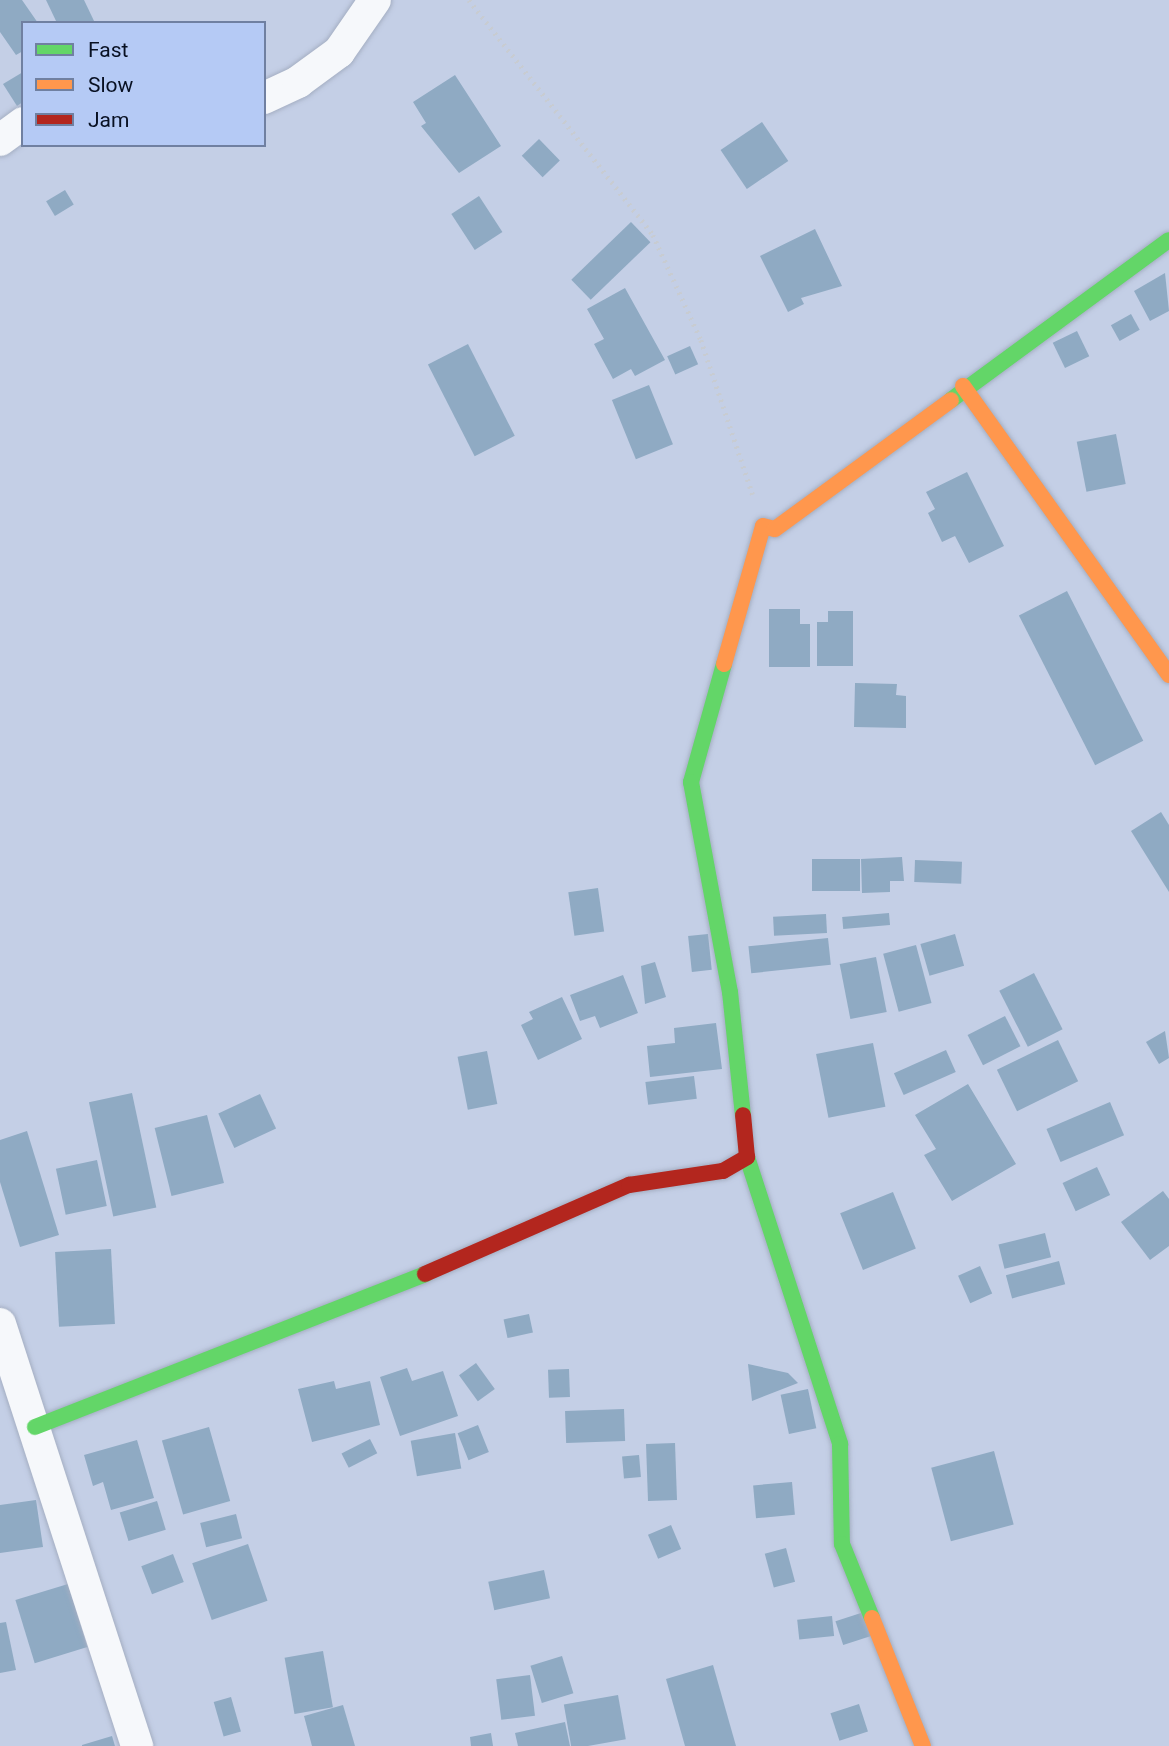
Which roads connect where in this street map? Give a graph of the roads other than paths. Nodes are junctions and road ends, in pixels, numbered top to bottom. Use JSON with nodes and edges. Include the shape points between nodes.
{"nodes":[{"id":1,"x":375,"y":0,"type":"edge"},
{"id":2,"x":266,"y":97,"type":"edge"},
{"id":3,"x":21,"y":124,"type":"edge"},
{"id":4,"x":0,"y":140,"type":"edge"},
{"id":5,"x":1169,"y":240,"type":"edge"},
{"id":6,"x":963,"y":386,"type":"junction"},
{"id":7,"x":1169,"y":674,"type":"edge"},
{"id":8,"x":747,"y":1157,"type":"junction"},
{"id":9,"x":0,"y":1324,"type":"edge"},
{"id":10,"x":35,"y":1427,"type":"junction"},
{"id":11,"x":137,"y":1746,"type":"edge"},
{"id":12,"x":923,"y":1746,"type":"edge"}],
"edges":[{"from":1,"to":2,"type":"street","via":[[339,52],[298,82]]},
{"from":3,"to":4,"type":"street"},
{"from":5,"to":6,"type":"street"},
{"from":6,"to":7,"type":"street"},
{"from":6,"to":8,"type":"street","via":[[775,529],[763,526],[691,782],[730,992]]},
{"from":8,"to":10,"type":"street","via":[[723,1171],[629,1185],[364,1300]]},
{"from":8,"to":12,"type":"street","via":[[840,1444],[842,1544]]},
{"from":9,"to":10,"type":"street"},
{"from":10,"to":11,"type":"street"}]}
